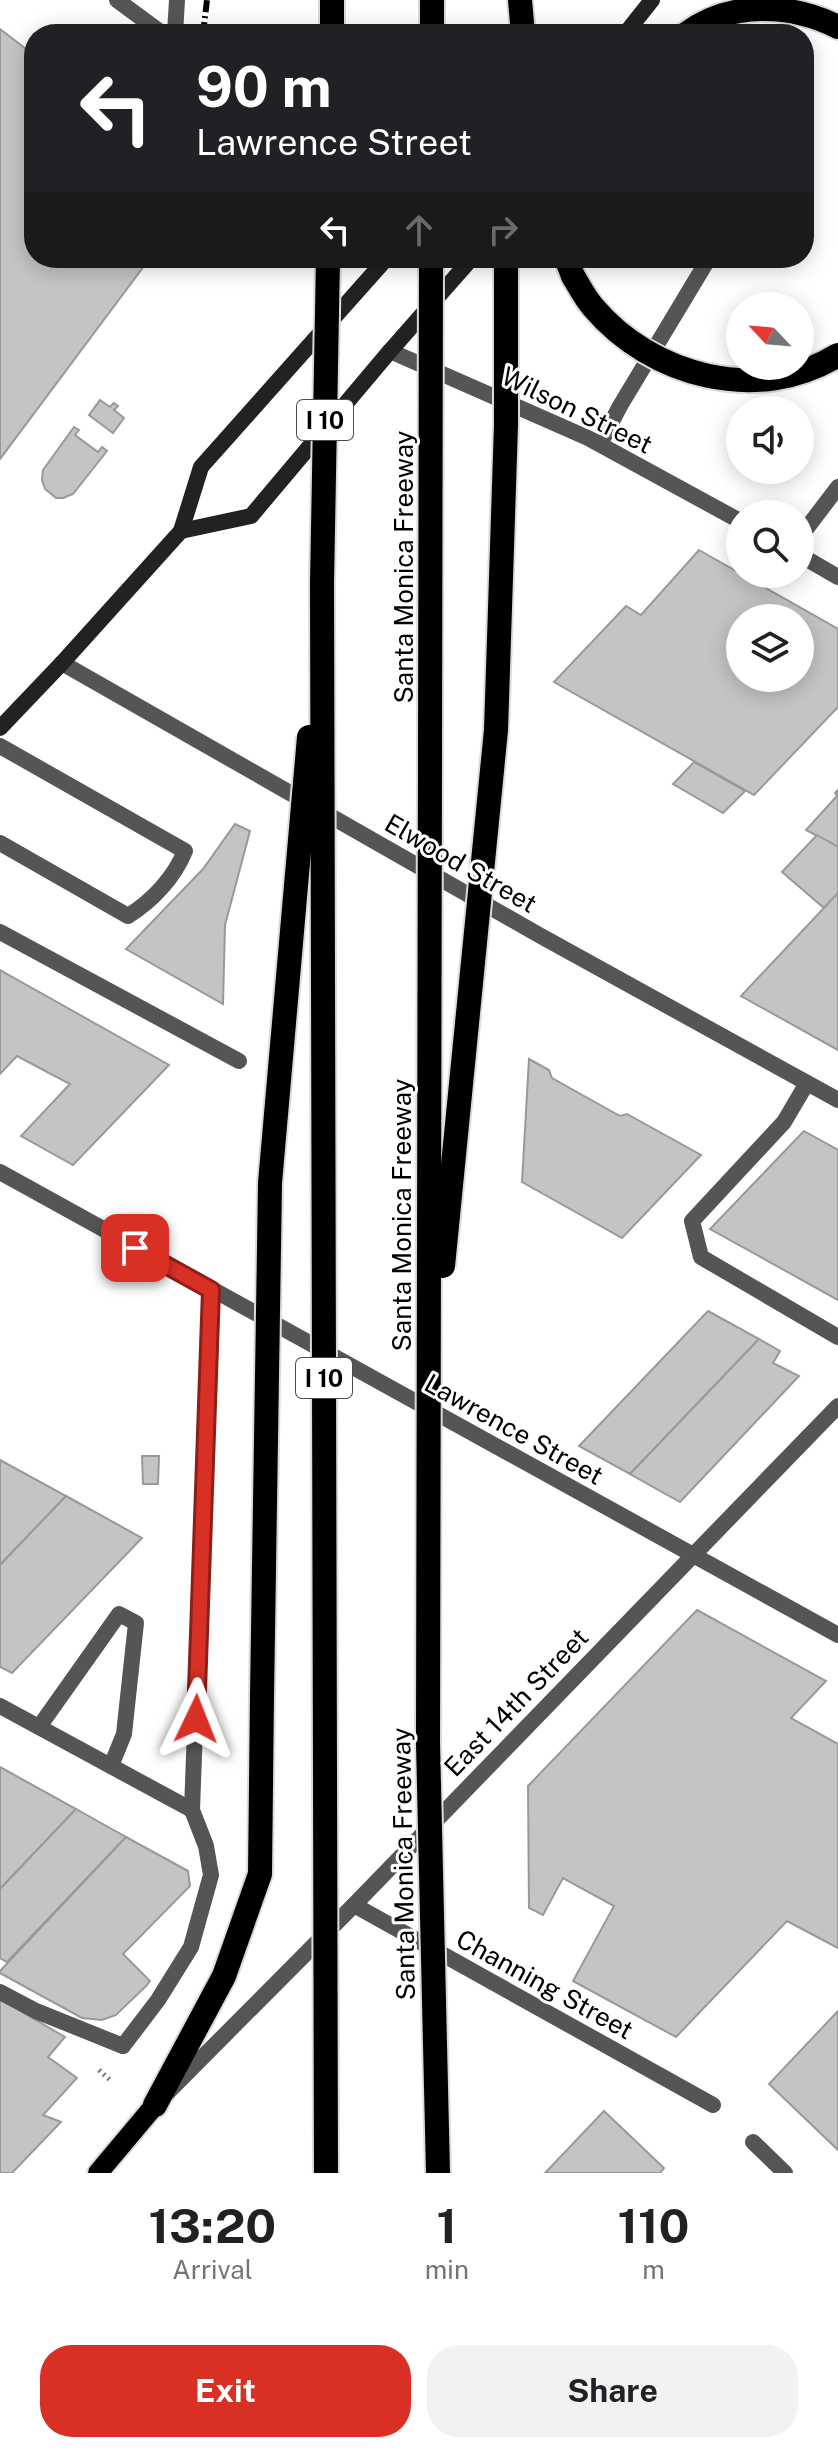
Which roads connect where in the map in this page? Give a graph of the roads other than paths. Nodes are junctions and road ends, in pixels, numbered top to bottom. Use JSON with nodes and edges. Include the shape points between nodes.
{"nodes":[{"id":1,"x":117,"y":0,"type":"edge"},
{"id":2,"x":177,"y":0,"type":"edge"},
{"id":3,"x":332,"y":0,"type":"edge"},
{"id":4,"x":432,"y":0,"type":"edge"},
{"id":5,"x":507,"y":0,"type":"edge"},
{"id":6,"x":520,"y":0,"type":"edge"},
{"id":7,"x":652,"y":0,"type":"edge"},
{"id":8,"x":149,"y":24,"type":"edge"},
{"id":9,"x":176,"y":24,"type":"edge"},
{"id":10,"x":332,"y":24,"type":"edge"},
{"id":11,"x":432,"y":24,"type":"edge"},
{"id":12,"x":507,"y":24,"type":"edge"},
{"id":13,"x":522,"y":24,"type":"edge"},
{"id":14,"x":633,"y":24,"type":"edge"},
{"id":15,"x":699,"y":24,"type":"edge"},
{"id":16,"x":838,"y":27,"type":"edge"},
{"id":17,"x":328,"y":268,"type":"edge"},
{"id":18,"x":378,"y":268,"type":"edge"},
{"id":19,"x":431,"y":268,"type":"edge"},
{"id":20,"x":463,"y":268,"type":"edge"},
{"id":21,"x":506,"y":268,"type":"edge"},
{"id":22,"x":570,"y":268,"type":"edge"},
{"id":23,"x":703,"y":268,"type":"edge"},
{"id":24,"x":390,"y":351,"type":"junction"},
{"id":25,"x":838,"y":355,"type":"edge"},
{"id":26,"x":600,"y":444,"type":"junction"},
{"id":27,"x":838,"y":487,"type":"edge"},
{"id":28,"x":726,"y":513,"type":"edge"},
{"id":29,"x":814,"y":519,"type":"edge"},
{"id":30,"x":181,"y":531,"type":"junction"},
{"id":31,"x":814,"y":563,"type":"edge"},
{"id":32,"x":838,"y":577,"type":"edge"},
{"id":33,"x":322,"y":583,"type":"junction"},
{"id":34,"x":62,"y":663,"type":"junction"},
{"id":35,"x":0,"y":728,"type":"edge"},
{"id":36,"x":0,"y":746,"type":"edge"},
{"id":37,"x":0,"y":843,"type":"edge"},
{"id":38,"x":0,"y":932,"type":"edge"},
{"id":39,"x":239,"y":1061,"type":"dead end"},
{"id":40,"x":807,"y":1083,"type":"junction"},
{"id":41,"x":838,"y":1100,"type":"edge"},
{"id":42,"x":0,"y":1172,"type":"edge"},
{"id":43,"x":211,"y":1290,"type":"junction"},
{"id":44,"x":838,"y":1337,"type":"edge"},
{"id":45,"x":838,"y":1406,"type":"edge"},
{"id":46,"x":429,"y":1407,"type":"junction"},
{"id":47,"x":695,"y":1556,"type":"junction"},
{"id":48,"x":838,"y":1635,"type":"edge"},
{"id":49,"x":0,"y":1706,"type":"edge"},
{"id":50,"x":39,"y":1727,"type":"junction"},
{"id":51,"x":111,"y":1766,"type":"junction"},
{"id":52,"x":192,"y":1810,"type":"junction"},
{"id":53,"x":354,"y":1905,"type":"junction"},
{"id":54,"x":0,"y":1992,"type":"edge"},
{"id":55,"x":155,"y":2105,"type":"junction"},
{"id":56,"x":713,"y":2105,"type":"dead end"},
{"id":57,"x":753,"y":2142,"type":"dead end"},
{"id":58,"x":98,"y":2173,"type":"edge"},
{"id":59,"x":326,"y":2173,"type":"edge"},
{"id":60,"x":438,"y":2173,"type":"edge"},
{"id":61,"x":785,"y":2173,"type":"edge"}],
"edges":[{"from":1,"to":8,"type":"street"},
{"from":2,"to":9,"type":"street"},
{"from":3,"to":10,"type":"highway"},
{"from":4,"to":11,"type":"highway"},
{"from":5,"to":12,"type":"highway"},
{"from":6,"to":13,"type":"highway"},
{"from":7,"to":14,"type":"main road"},
{"from":15,"to":16,"type":"highway","via":[[755,8],[787,11]]},
{"from":17,"to":33,"type":"highway","number":"I 10","bridge":true},
{"from":18,"to":30,"type":"main road","via":[[201,467]]},
{"from":19,"to":46,"type":"highway","name":"Santa Monica Freeway","bridge":true},
{"from":20,"to":24,"type":"main road"},
{"from":21,"to":46,"type":"highway","bridge":true,"via":[[496,730]]},
{"from":22,"to":25,"type":"highway","bridge":true,"via":[[592,306],[617,331],[651,356],[693,372],[738,382],[782,378]]},
{"from":23,"to":26,"type":"street"},
{"from":24,"to":26,"type":"street","name":"Wilson Street"},
{"from":24,"to":30,"type":"main road","via":[[251,516]]},
{"from":26,"to":28,"type":"street","name":"Wilson Street"},
{"from":27,"to":29,"type":"street"},
{"from":30,"to":34,"type":"main road"},
{"from":31,"to":32,"type":"street"},
{"from":33,"to":55,"type":"highway","bridge":true,"via":[[270,1183],[260,1874],[224,1976]]},
{"from":33,"to":59,"type":"highway","number":"I 10","bridge":true},
{"from":34,"to":35,"type":"main road"},
{"from":34,"to":40,"type":"street","name":"Elwood Street"},
{"from":36,"to":37,"type":"street","via":[[185,851],[149,903],[128,916]]},
{"from":38,"to":39,"type":"street"},
{"from":40,"to":41,"type":"street","name":"Elwood Street"},
{"from":40,"to":44,"type":"street","via":[[784,1122],[692,1221],[701,1257]]},
{"from":42,"to":43,"type":"street","name":"Lawrence Street"},
{"from":43,"to":47,"type":"street","name":"Lawrence Street"},
{"from":43,"to":52,"type":"street"},
{"from":45,"to":47,"type":"street","name":"East 14th Street"},
{"from":46,"to":60,"type":"highway","name":"Santa Monica Freeway","bridge":true,"via":[[428,1743]]},
{"from":47,"to":48,"type":"street","name":"Lawrence Street"},
{"from":47,"to":53,"type":"street","name":"East 14th Street"},
{"from":49,"to":50,"type":"street"},
{"from":50,"to":51,"type":"street"},
{"from":50,"to":51,"type":"street","via":[[119,1614],[136,1623],[124,1734]]},
{"from":51,"to":52,"type":"street"},
{"from":52,"to":54,"type":"street","via":[[211,1875],[195,1934],[158,2000],[123,2046]]},
{"from":53,"to":55,"type":"street","name":"East 14th Street"},
{"from":53,"to":56,"type":"street","name":"Channing Street"},
{"from":55,"to":58,"type":"main road","name":"East 14th Street"},
{"from":57,"to":61,"type":"street"}]}
